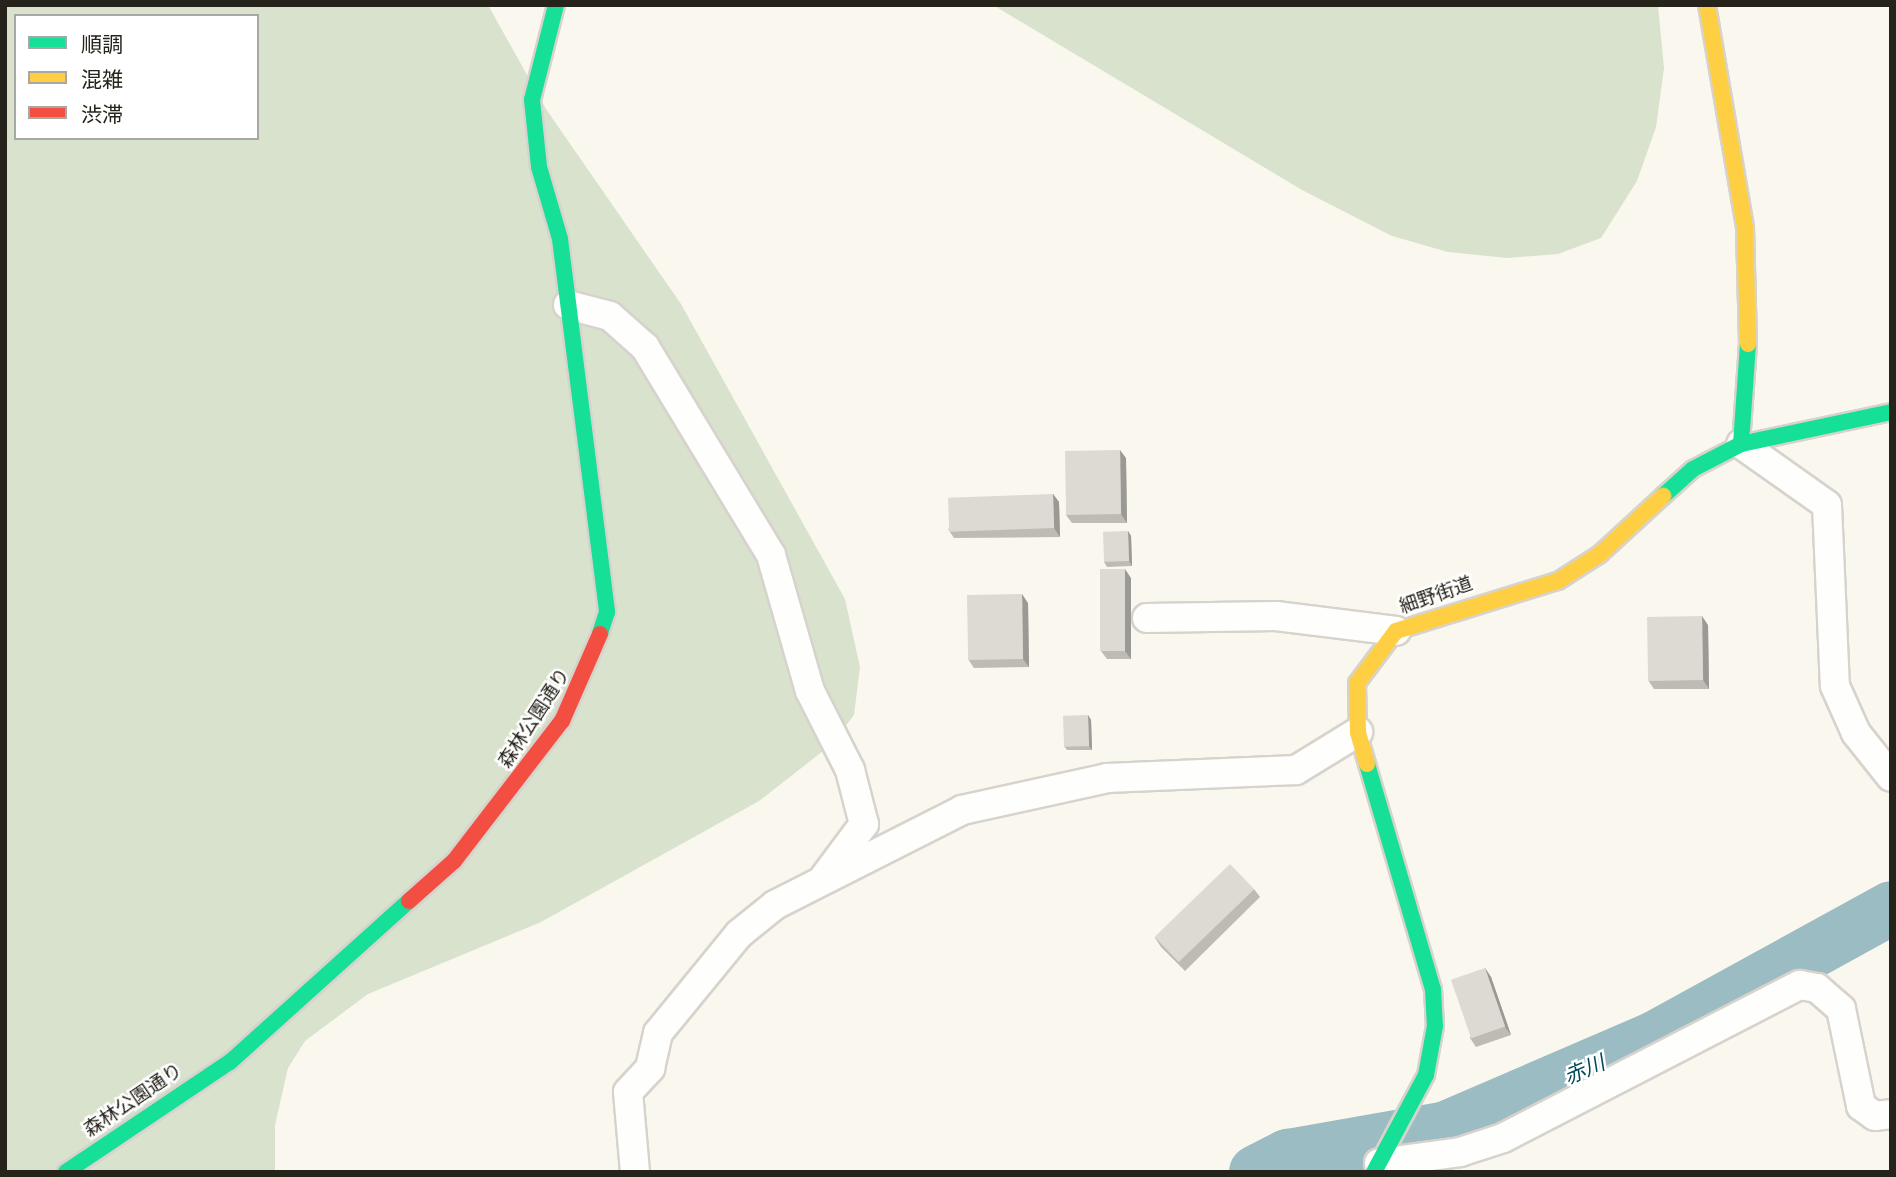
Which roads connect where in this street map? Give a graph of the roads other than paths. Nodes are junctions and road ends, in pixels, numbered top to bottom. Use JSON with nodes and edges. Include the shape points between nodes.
{"nodes":[{"id":1,"x":556,"y":5,"type":"edge"},
{"id":2,"x":1707,"y":5,"type":"edge"},
{"id":3,"x":568,"y":305,"type":"junction"},
{"id":4,"x":1891,"y":412,"type":"edge"},
{"id":5,"x":1741,"y":444,"type":"junction"},
{"id":6,"x":1147,"y":618,"type":"dead end"},
{"id":7,"x":1396,"y":631,"type":"junction"},
{"id":8,"x":1358,"y":732,"type":"junction"},
{"id":9,"x":1891,"y":777,"type":"edge"},
{"id":10,"x":823,"y":878,"type":"junction"},
{"id":11,"x":1891,"y":1114,"type":"edge"},
{"id":12,"x":1376,"y":1167,"type":"edge"},
{"id":13,"x":66,"y":1172,"type":"edge"},
{"id":14,"x":635,"y":1172,"type":"edge"}],
"edges":[{"from":1,"to":3,"type":"street","name":"森林公園通り","via":[[532,100]]},
{"from":2,"to":5,"type":"street","via":[[1745,228],[1749,368]]},
{"from":3,"to":10,"type":"street","via":[[610,316],[645,347],[771,555],[810,691],[850,770],[864,824]]},
{"from":3,"to":13,"type":"street","name":"森林公園通り","via":[[607,612],[590,669],[562,721],[454,861],[230,1062]]},
{"from":4,"to":5,"type":"street","name":"細野街道"},
{"from":5,"to":7,"type":"street","name":"細野街道","via":[[1693,469],[1600,554],[1558,581]]},
{"from":5,"to":9,"type":"street","via":[[1827,505],[1835,686],[1856,733]]},
{"from":6,"to":7,"type":"street","via":[[1276,616]]},
{"from":7,"to":8,"type":"street","name":"細野街道","via":[[1357,683]]},
{"from":8,"to":10,"type":"street","via":[[1296,770],[1107,778],[962,810]]},
{"from":8,"to":12,"type":"street","name":"細野街道","via":[[1433,989],[1426,1075]]},
{"from":10,"to":14,"type":"street","via":[[739,934],[658,1033],[650,1068],[628,1092]]},
{"from":11,"to":12,"type":"street","via":[[1875,1116],[1861,1106],[1841,1009],[1817,988],[1800,985],[1503,1138],[1460,1152]]}]}
